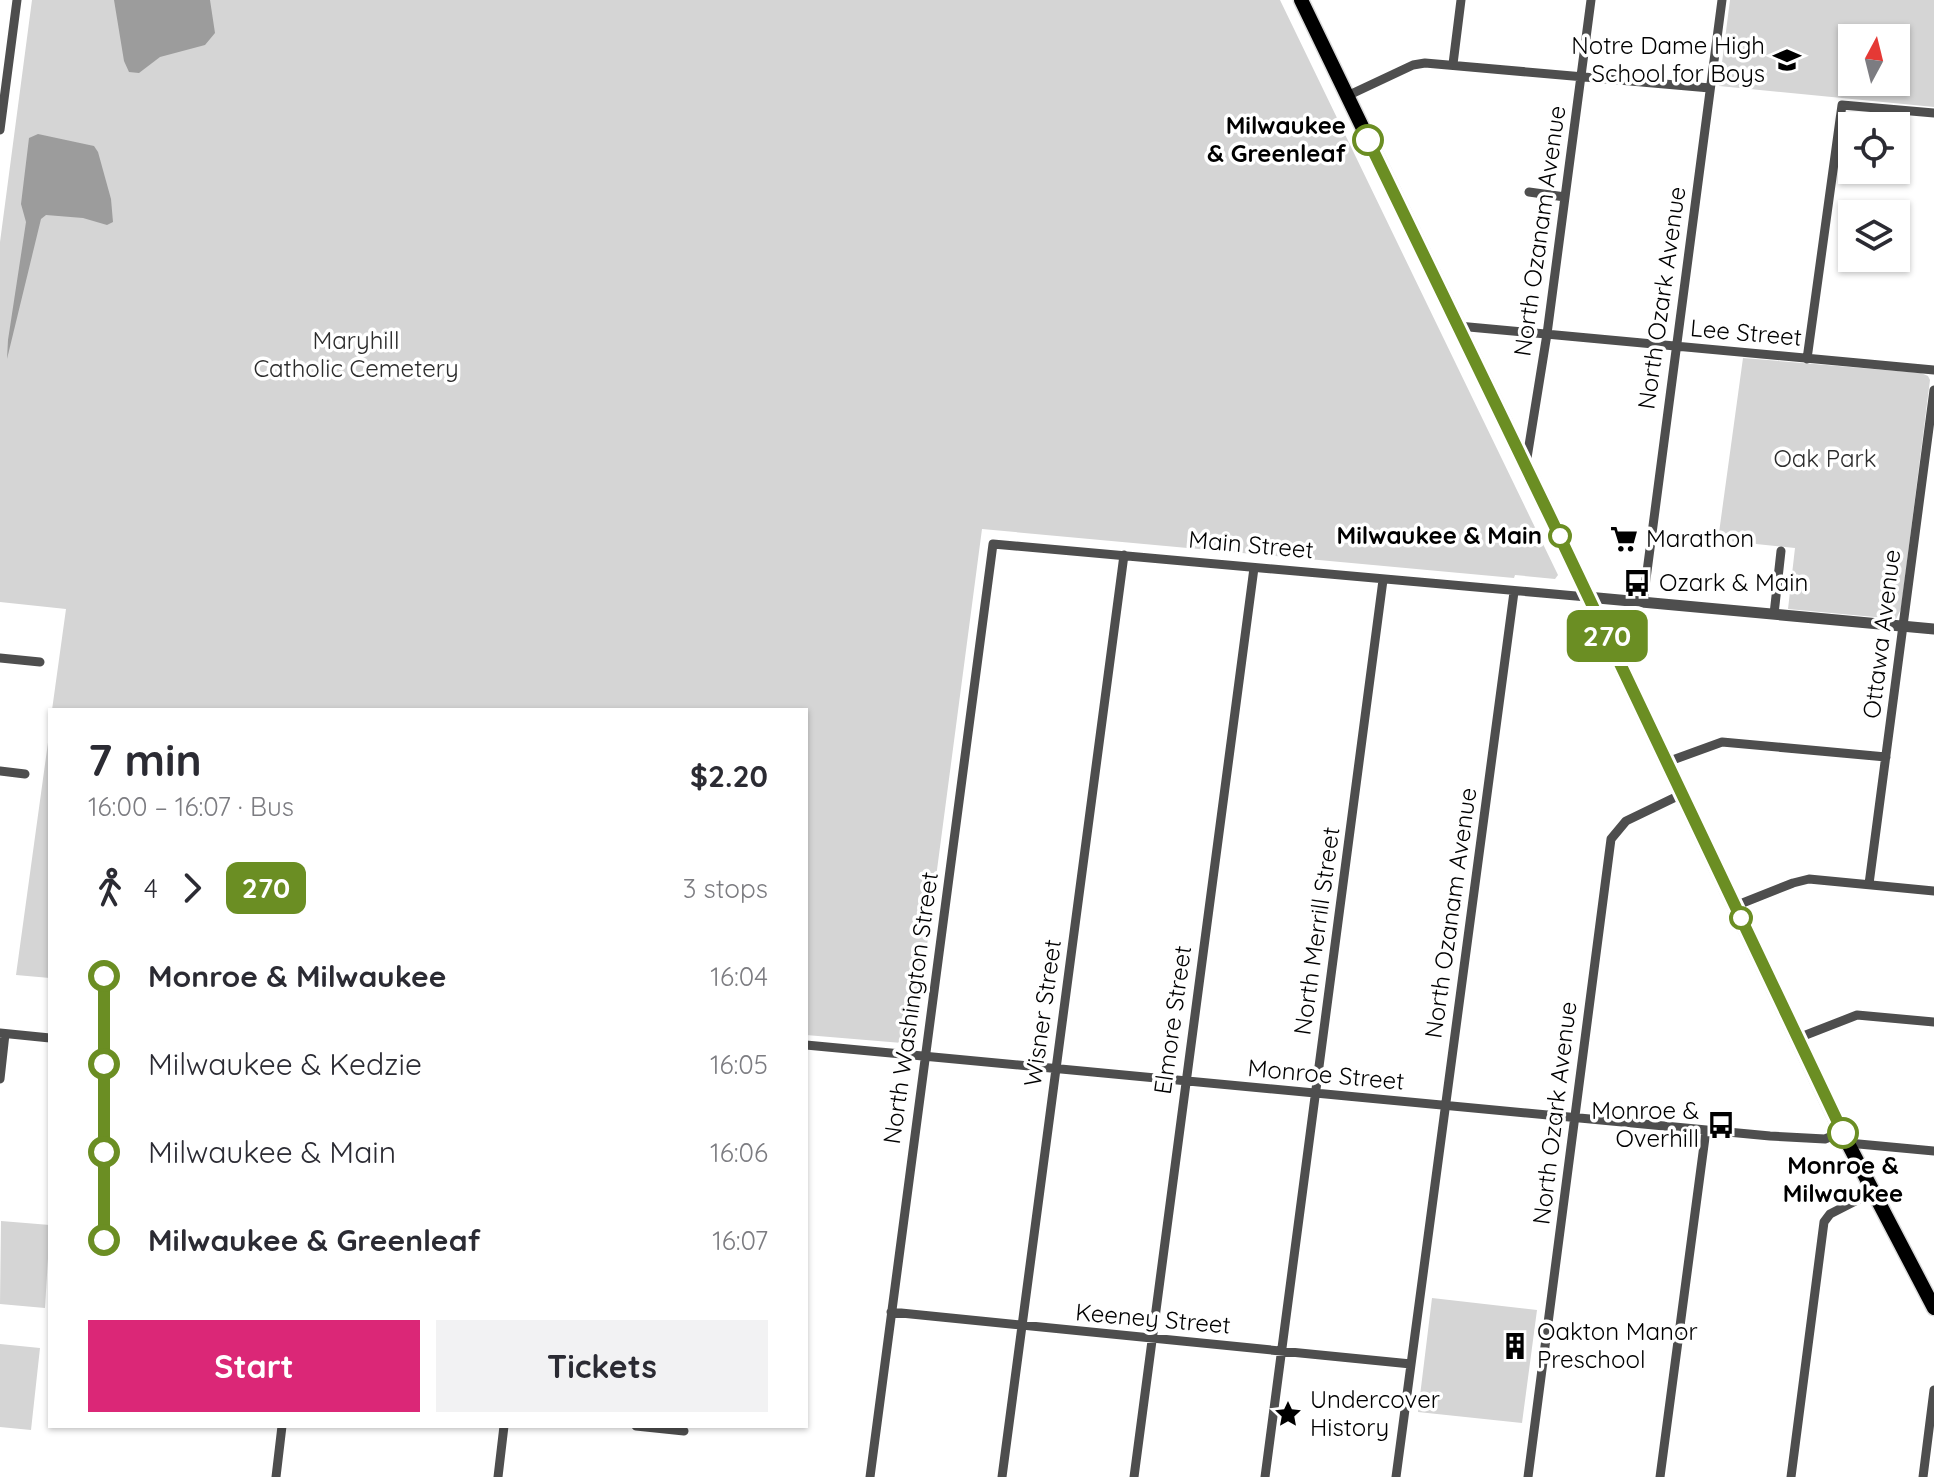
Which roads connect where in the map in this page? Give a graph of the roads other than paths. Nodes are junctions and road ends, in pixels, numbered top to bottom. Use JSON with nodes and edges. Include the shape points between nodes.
{"nodes":[{"id":1,"x":17,"y":0,"type":"edge"},
{"id":2,"x":1301,"y":0,"type":"edge"},
{"id":3,"x":1461,"y":0,"type":"edge"},
{"id":4,"x":1591,"y":0,"type":"edge"},
{"id":5,"x":1722,"y":0,"type":"edge"},
{"id":6,"x":1453,"y":64,"type":"junction"},
{"id":7,"x":1581,"y":76,"type":"junction"},
{"id":8,"x":1710,"y":88,"type":"junction"},
{"id":9,"x":1347,"y":96,"type":"junction"},
{"id":10,"x":2,"y":100,"type":"edge"},
{"id":11,"x":1934,"y":113,"type":"edge"},
{"id":12,"x":0,"y":130,"type":"edge"},
{"id":13,"x":1529,"y":192,"type":"dead end"},
{"id":14,"x":1565,"y":197,"type":"junction"},
{"id":15,"x":1458,"y":326,"type":"junction"},
{"id":16,"x":1547,"y":334,"type":"junction"},
{"id":17,"x":1676,"y":346,"type":"junction"},
{"id":18,"x":1807,"y":359,"type":"junction"},
{"id":19,"x":1934,"y":370,"type":"edge"},
{"id":20,"x":1934,"y":390,"type":"edge"},
{"id":21,"x":1526,"y":466,"type":"junction"},
{"id":22,"x":993,"y":544,"type":"joint"},
{"id":23,"x":1781,"y":551,"type":"dead end"},
{"id":24,"x":1124,"y":555,"type":"junction"},
{"id":25,"x":1254,"y":568,"type":"junction"},
{"id":26,"x":1383,"y":580,"type":"junction"},
{"id":27,"x":1514,"y":592,"type":"junction"},
{"id":28,"x":1587,"y":597,"type":"junction"},
{"id":29,"x":1643,"y":602,"type":"junction"},
{"id":30,"x":1774,"y":614,"type":"junction"},
{"id":31,"x":1903,"y":626,"type":"junction"},
{"id":32,"x":1934,"y":629,"type":"edge"},
{"id":33,"x":0,"y":658,"type":"edge"},
{"id":34,"x":40,"y":662,"type":"dead end"},
{"id":35,"x":1886,"y":757,"type":"junction"},
{"id":36,"x":1667,"y":762,"type":"junction"},
{"id":37,"x":0,"y":771,"type":"edge"},
{"id":38,"x":25,"y":774,"type":"dead end"},
{"id":39,"x":1682,"y":794,"type":"junction"},
{"id":40,"x":1869,"y":884,"type":"junction"},
{"id":41,"x":1934,"y":891,"type":"edge"},
{"id":42,"x":1735,"y":906,"type":"junction"},
{"id":43,"x":1934,"y":1022,"type":"edge"},
{"id":44,"x":2,"y":1033,"type":"edge"},
{"id":45,"x":48,"y":1038,"type":"edge"},
{"id":46,"x":1798,"y":1038,"type":"junction"},
{"id":47,"x":808,"y":1045,"type":"edge"},
{"id":48,"x":925,"y":1057,"type":"junction"},
{"id":49,"x":1055,"y":1070,"type":"junction"},
{"id":50,"x":0,"y":1079,"type":"edge"},
{"id":51,"x":1185,"y":1082,"type":"junction"},
{"id":52,"x":1315,"y":1094,"type":"junction"},
{"id":53,"x":1446,"y":1106,"type":"junction"},
{"id":54,"x":1574,"y":1118,"type":"junction"},
{"id":55,"x":1706,"y":1130,"type":"junction"},
{"id":56,"x":1845,"y":1137,"type":"junction"},
{"id":57,"x":1934,"y":1151,"type":"edge"},
{"id":58,"x":1873,"y":1192,"type":"junction"},
{"id":59,"x":1934,"y":1308,"type":"edge"},
{"id":60,"x":891,"y":1312,"type":"junction"},
{"id":61,"x":1022,"y":1327,"type":"junction"},
{"id":62,"x":1152,"y":1339,"type":"junction"},
{"id":63,"x":1281,"y":1351,"type":"junction"},
{"id":64,"x":1411,"y":1364,"type":"junction"},
{"id":65,"x":1934,"y":1390,"type":"edge"},
{"id":66,"x":282,"y":1428,"type":"edge"},
{"id":67,"x":503,"y":1428,"type":"edge"},
{"id":68,"x":655,"y":1428,"type":"edge"},
{"id":69,"x":684,"y":1431,"type":"dead end"},
{"id":70,"x":276,"y":1477,"type":"edge"},
{"id":71,"x":498,"y":1477,"type":"edge"},
{"id":72,"x":870,"y":1477,"type":"edge"},
{"id":73,"x":1002,"y":1477,"type":"edge"},
{"id":74,"x":1134,"y":1477,"type":"edge"},
{"id":75,"x":1265,"y":1477,"type":"edge"},
{"id":76,"x":1396,"y":1477,"type":"edge"},
{"id":77,"x":1528,"y":1477,"type":"edge"},
{"id":78,"x":1660,"y":1477,"type":"edge"},
{"id":79,"x":1791,"y":1477,"type":"edge"},
{"id":80,"x":1923,"y":1477,"type":"edge"}],
"edges":[{"from":1,"to":10,"type":"street"},
{"from":2,"to":9,"type":"main road"},
{"from":3,"to":6,"type":"street"},
{"from":4,"to":7,"type":"street","name":"North Ozanam Avenue"},
{"from":5,"to":8,"type":"street","name":"North Ozark Avenue"},
{"from":6,"to":7,"type":"street"},
{"from":6,"to":9,"type":"street","via":[[1413,65]]},
{"from":7,"to":8,"type":"street"},
{"from":7,"to":14,"type":"street","name":"North Ozanam Avenue"},
{"from":8,"to":17,"type":"street","name":"North Ozark Avenue"},
{"from":9,"to":15,"type":"main road"},
{"from":10,"to":12,"type":"street"},
{"from":11,"to":18,"type":"street","via":[[1842,105]]},
{"from":13,"to":14,"type":"street"},
{"from":14,"to":16,"type":"street","name":"North Ozanam Avenue"},
{"from":15,"to":16,"type":"street","name":"Lee Street"},
{"from":15,"to":21,"type":"main road"},
{"from":16,"to":17,"type":"street","name":"Lee Street"},
{"from":16,"to":21,"type":"street","name":"North Ozanam Avenue"},
{"from":17,"to":18,"type":"street","name":"Lee Street"},
{"from":17,"to":29,"type":"street","name":"North Ozark Avenue"},
{"from":18,"to":19,"type":"street","name":"Lee Street"},
{"from":20,"to":31,"type":"street","name":"Ottawa Avenue"},
{"from":21,"to":28,"type":"main road"},
{"from":22,"to":24,"type":"street","name":"Main Street"},
{"from":22,"to":48,"type":"street","name":"North Washington Street"},
{"from":23,"to":30,"type":"street"},
{"from":24,"to":25,"type":"street","name":"Main Street"},
{"from":24,"to":49,"type":"street","name":"Wisner Street"},
{"from":25,"to":26,"type":"street","name":"Main Street"},
{"from":25,"to":51,"type":"street","name":"Elmore Street"},
{"from":26,"to":27,"type":"street","name":"Main Street"},
{"from":26,"to":52,"type":"street","name":"North Merrill Street"},
{"from":27,"to":28,"type":"street","name":"Main Street"},
{"from":27,"to":53,"type":"street","name":"North Ozanam Avenue"},
{"from":28,"to":29,"type":"street","name":"Main Street"},
{"from":28,"to":36,"type":"main road"},
{"from":29,"to":30,"type":"street","name":"Main Street"},
{"from":30,"to":31,"type":"street","name":"Main Street"},
{"from":31,"to":32,"type":"street","name":"Main Street"},
{"from":31,"to":35,"type":"street","name":"Ottawa Avenue"},
{"from":33,"to":34,"type":"street"},
{"from":35,"to":36,"type":"street","via":[[1722,742]]},
{"from":35,"to":40,"type":"street","name":"Ottawa Avenue"},
{"from":36,"to":39,"type":"main road"},
{"from":37,"to":38,"type":"street"},
{"from":39,"to":42,"type":"main road"},
{"from":39,"to":54,"type":"street","name":"North Ozark Avenue","via":[[1626,821],[1611,839]]},
{"from":40,"to":41,"type":"street"},
{"from":40,"to":42,"type":"street","via":[[1800,880]]},
{"from":42,"to":46,"type":"main road"},
{"from":43,"to":46,"type":"street","via":[[1857,1015]]},
{"from":44,"to":45,"type":"street"},
{"from":44,"to":50,"type":"street"},
{"from":46,"to":56,"type":"main road"},
{"from":47,"to":48,"type":"street","name":"Monroe Street"},
{"from":48,"to":49,"type":"street","name":"Monroe Street"},
{"from":48,"to":60,"type":"street","name":"North Washington Street"},
{"from":49,"to":51,"type":"street","name":"Monroe Street"},
{"from":49,"to":61,"type":"street","name":"Wisner Street"},
{"from":51,"to":52,"type":"street","name":"Monroe Street"},
{"from":51,"to":62,"type":"street","name":"Elmore Street"},
{"from":52,"to":53,"type":"street","name":"Monroe Street"},
{"from":52,"to":63,"type":"street","name":"North Merrill Street"},
{"from":53,"to":54,"type":"street","name":"Monroe Street"},
{"from":53,"to":64,"type":"street","name":"North Ozanam Avenue"},
{"from":54,"to":55,"type":"street","name":"Monroe Street"},
{"from":54,"to":77,"type":"street","name":"North Ozark Avenue"},
{"from":55,"to":56,"type":"street","name":"Monroe Street"},
{"from":55,"to":78,"type":"street"},
{"from":56,"to":57,"type":"street","name":"Monroe Street"},
{"from":56,"to":58,"type":"main road"},
{"from":58,"to":59,"type":"main road"},
{"from":58,"to":79,"type":"street","via":[[1824,1222]]},
{"from":60,"to":61,"type":"street","name":"Keeney Street"},
{"from":60,"to":72,"type":"street","name":"North Washington Street"},
{"from":61,"to":62,"type":"street","name":"Keeney Street"},
{"from":61,"to":73,"type":"street","name":"Wisner Street"},
{"from":62,"to":63,"type":"street","name":"Keeney Street"},
{"from":62,"to":74,"type":"street","name":"Elmore Street"},
{"from":63,"to":64,"type":"street","name":"Keeney Street"},
{"from":63,"to":75,"type":"street","name":"North Merrill Street"},
{"from":64,"to":76,"type":"street","name":"North Ozanam Avenue"},
{"from":65,"to":80,"type":"street"},
{"from":66,"to":70,"type":"street"},
{"from":67,"to":71,"type":"street"},
{"from":68,"to":69,"type":"street"}]}
